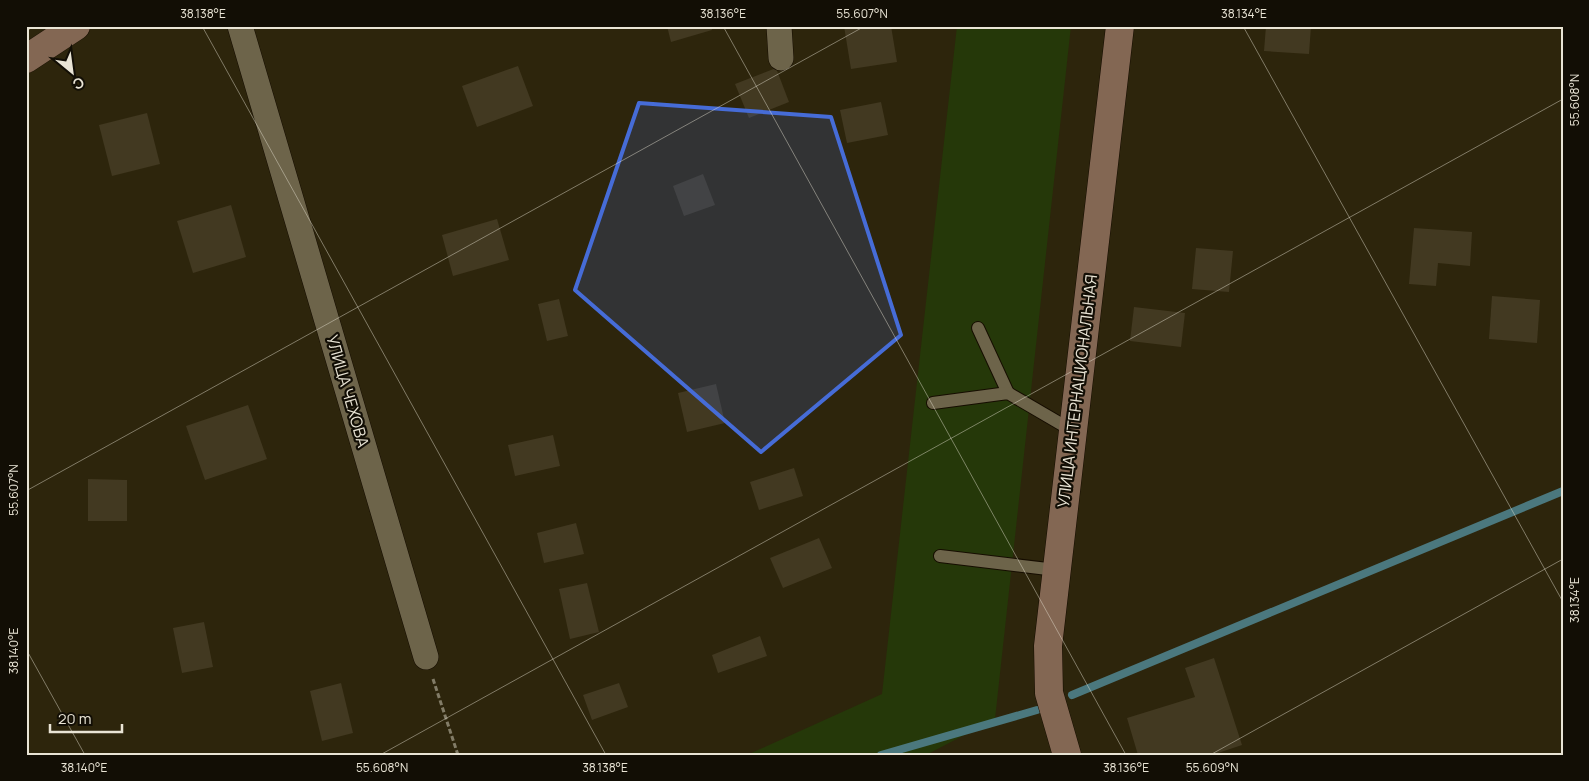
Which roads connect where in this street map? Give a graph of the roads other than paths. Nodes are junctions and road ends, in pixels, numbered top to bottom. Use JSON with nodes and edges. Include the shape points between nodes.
{"nodes":[{"id":1,"x":76,"y":26,"type":"edge"},
{"id":2,"x":240,"y":26,"type":"edge"},
{"id":3,"x":779,"y":26,"type":"edge"},
{"id":4,"x":1120,"y":26,"type":"edge"},
{"id":5,"x":781,"y":58,"type":"dead end"},
{"id":6,"x":26,"y":59,"type":"edge"},
{"id":7,"x":978,"y":328,"type":"dead end"},
{"id":8,"x":1008,"y":393,"type":"junction"},
{"id":9,"x":933,"y":403,"type":"dead end"},
{"id":10,"x":1073,"y":431,"type":"junction"},
{"id":11,"x":940,"y":556,"type":"dead end"},
{"id":12,"x":1056,"y":570,"type":"junction"},
{"id":13,"x":426,"y":657,"type":"road end"},
{"id":14,"x":1067,"y":755,"type":"edge"}],
"edges":[{"from":1,"to":6,"type":"main road"},
{"from":2,"to":13,"type":"street","name":"УЛИЦА ЧЕХОВА"},
{"from":3,"to":5,"type":"street"},
{"from":4,"to":10,"type":"main road","name":"УЛИЦА ИНТЕРНАЦИОНАЛЬНАЯ"},
{"from":7,"to":8,"type":"lane"},
{"from":8,"to":9,"type":"lane"},
{"from":8,"to":10,"type":"lane"},
{"from":10,"to":12,"type":"main road","name":"УЛИЦА ИНТЕРНАЦИОНАЛЬНАЯ"},
{"from":11,"to":12,"type":"lane"},
{"from":12,"to":14,"type":"main road","name":"УЛИЦА ИНТЕРНАЦИОНАЛЬНАЯ","via":[[1048,646],[1049,693]]}]}
